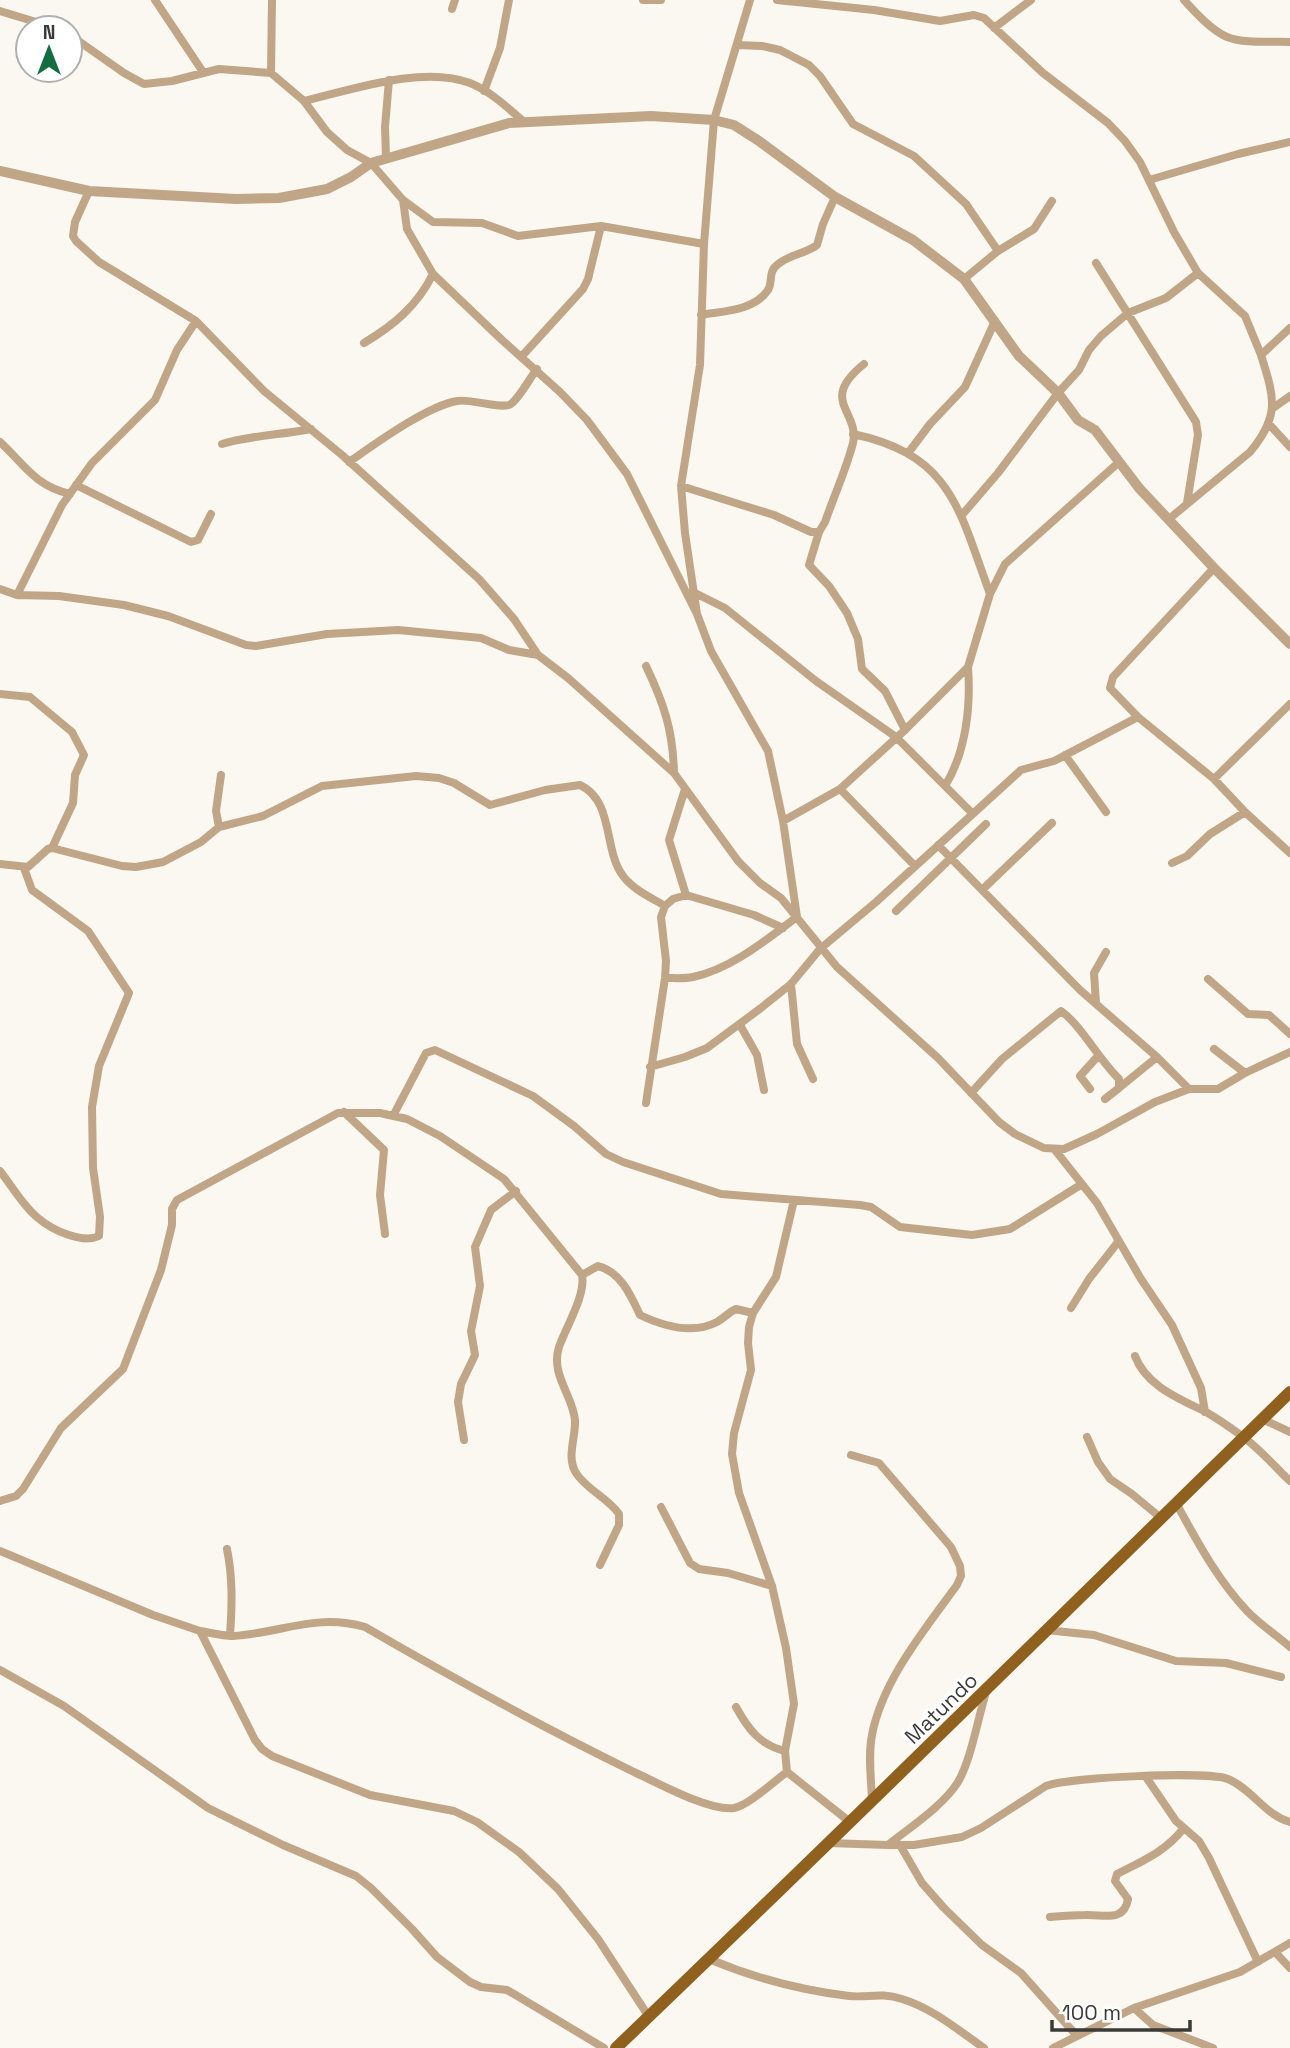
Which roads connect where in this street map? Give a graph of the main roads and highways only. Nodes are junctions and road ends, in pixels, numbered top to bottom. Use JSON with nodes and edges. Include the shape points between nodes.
{"nodes":[{"id":1,"x":1290,"y":1392,"type":"edge"},
{"id":2,"x":616,"y":2048,"type":"edge"}],
"edges":[{"from":1,"to":2,"type":"main road","name":"Matundo"}]}
